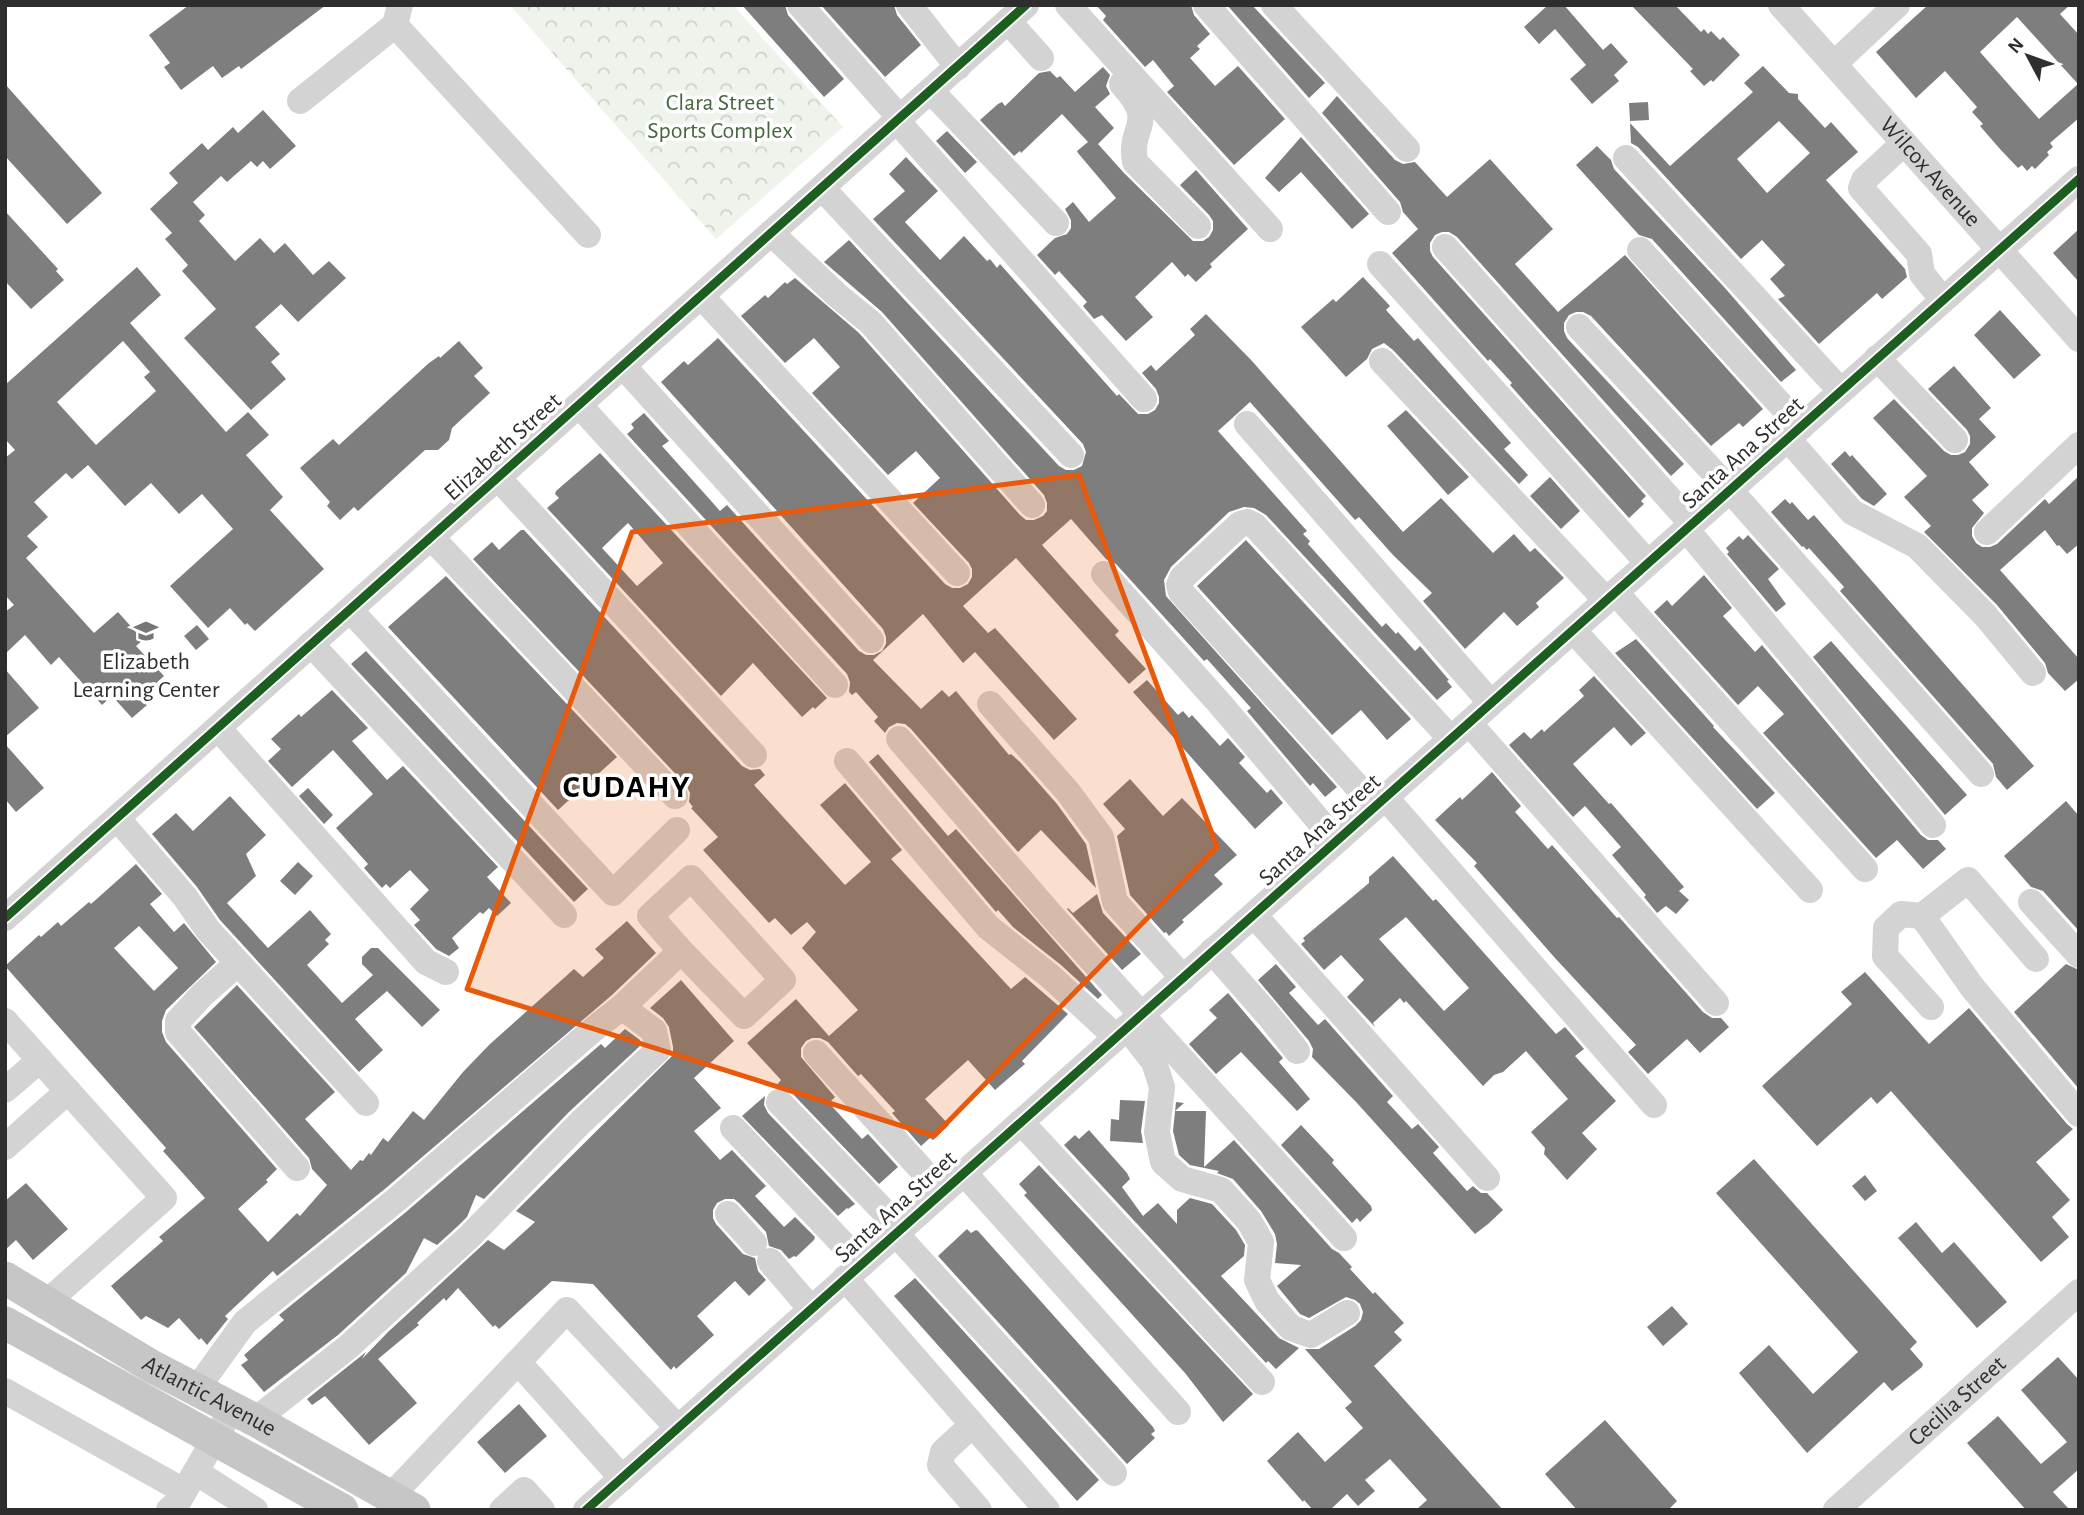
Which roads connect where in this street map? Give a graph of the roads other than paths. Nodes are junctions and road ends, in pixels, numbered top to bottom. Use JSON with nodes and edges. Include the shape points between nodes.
{"nodes":[{"id":1,"x":800,"y":5,"type":"edge"},
{"id":2,"x":908,"y":5,"type":"edge"},
{"id":3,"x":1050,"y":5,"type":"edge"},
{"id":4,"x":1068,"y":5,"type":"edge"},
{"id":5,"x":1206,"y":5,"type":"edge"},
{"id":6,"x":1274,"y":5,"type":"edge"},
{"id":7,"x":1781,"y":5,"type":"edge"},
{"id":8,"x":1897,"y":5,"type":"edge"},
{"id":9,"x":1014,"y":12,"type":"edge"},
{"id":10,"x":397,"y":15,"type":"edge"},
{"id":11,"x":1041,"y":58,"type":"dead end"},
{"id":12,"x":1834,"y":64,"type":"junction"},
{"id":13,"x":958,"y":67,"type":"junction"},
{"id":14,"x":931,"y":90,"type":"junction"},
{"id":15,"x":300,"y":101,"type":"dead end"},
{"id":16,"x":899,"y":119,"type":"junction"},
{"id":17,"x":1904,"y":143,"type":"junction"},
{"id":18,"x":1407,"y":149,"type":"dead end"},
{"id":19,"x":1626,"y":158,"type":"dead end"},
{"id":20,"x":2079,"y":179,"type":"edge"},
{"id":21,"x":822,"y":188,"type":"junction"},
{"id":22,"x":1388,"y":212,"type":"dead end"},
{"id":23,"x":1056,"y":223,"type":"dead end"},
{"id":24,"x":1198,"y":226,"type":"dead end"},
{"id":25,"x":1270,"y":229,"type":"dead end"},
{"id":26,"x":771,"y":233,"type":"junction"},
{"id":27,"x":588,"y":235,"type":"dead end"},
{"id":28,"x":1445,"y":247,"type":"dead end"},
{"id":29,"x":1640,"y":250,"type":"dead end"},
{"id":30,"x":1999,"y":250,"type":"junction"},
{"id":31,"x":1380,"y":264,"type":"dead end"},
{"id":32,"x":701,"y":296,"type":"junction"},
{"id":33,"x":1943,"y":300,"type":"junction"},
{"id":34,"x":1579,"y":327,"type":"dead end"},
{"id":35,"x":2079,"y":339,"type":"edge"},
{"id":36,"x":1877,"y":358,"type":"junction"},
{"id":37,"x":1382,"y":361,"type":"dead end"},
{"id":38,"x":623,"y":366,"type":"junction"},
{"id":39,"x":1840,"y":391,"type":"junction"},
{"id":40,"x":1144,"y":399,"type":"dead end"},
{"id":41,"x":579,"y":405,"type":"junction"},
{"id":42,"x":1247,"y":424,"type":"dead end"},
{"id":43,"x":1794,"y":433,"type":"junction"},
{"id":44,"x":1955,"y":440,"type":"dead end"},
{"id":45,"x":2079,"y":445,"type":"edge"},
{"id":46,"x":1071,"y":455,"type":"dead end"},
{"id":47,"x":498,"y":478,"type":"junction"},
{"id":48,"x":1725,"y":495,"type":"junction"},
{"id":49,"x":1032,"y":505,"type":"dead end"},
{"id":50,"x":1689,"y":526,"type":"junction"},
{"id":51,"x":1987,"y":532,"type":"dead end"},
{"id":52,"x":431,"y":537,"type":"junction"},
{"id":53,"x":1647,"y":563,"type":"junction"},
{"id":54,"x":957,"y":573,"type":"dead end"},
{"id":55,"x":1104,"y":574,"type":"dead end"},
{"id":56,"x":1611,"y":596,"type":"junction"},
{"id":57,"x":350,"y":610,"type":"junction"},
{"id":58,"x":1573,"y":630,"type":"junction"},
{"id":59,"x":871,"y":640,"type":"dead end"},
{"id":60,"x":312,"y":644,"type":"junction"},
{"id":61,"x":2033,"y":673,"type":"dead end"},
{"id":62,"x":835,"y":685,"type":"dead end"},
{"id":63,"x":1491,"y":703,"type":"junction"},
{"id":64,"x":990,"y":704,"type":"dead end"},
{"id":65,"x":218,"y":728,"type":"junction"},
{"id":66,"x":1460,"y":731,"type":"junction"},
{"id":67,"x":899,"y":739,"type":"dead end"},
{"id":68,"x":1933,"y":740,"type":"dead end"},
{"id":69,"x":754,"y":755,"type":"dead end"},
{"id":70,"x":847,"y":761,"type":"dead end"},
{"id":71,"x":1981,"y":774,"type":"dead end"},
{"id":72,"x":675,"y":796,"type":"dead end"},
{"id":73,"x":1380,"y":802,"type":"junction"},
{"id":74,"x":117,"y":818,"type":"junction"},
{"id":75,"x":1933,"y":825,"type":"dead end"},
{"id":76,"x":677,"y":830,"type":"dead end"},
{"id":77,"x":1336,"y":841,"type":"junction"},
{"id":78,"x":1866,"y":869,"type":"dead end"},
{"id":79,"x":1810,"y":890,"type":"dead end"},
{"id":80,"x":2031,"y":902,"type":"dead end"},
{"id":81,"x":564,"y":915,"type":"dead end"},
{"id":82,"x":1254,"y":915,"type":"junction"},
{"id":83,"x":1922,"y":916,"type":"junction"},
{"id":84,"x":5,"y":918,"type":"edge"},
{"id":85,"x":681,"y":951,"type":"junction"},
{"id":86,"x":1212,"y":951,"type":"junction"},
{"id":87,"x":2079,"y":955,"type":"edge"},
{"id":88,"x":2036,"y":958,"type":"dead end"},
{"id":89,"x":238,"y":963,"type":"junction"},
{"id":90,"x":446,"y":972,"type":"dead end"},
{"id":91,"x":1183,"y":978,"type":"junction"},
{"id":92,"x":1716,"y":1003,"type":"dead end"},
{"id":93,"x":622,"y":1007,"type":"junction"},
{"id":94,"x":1931,"y":1007,"type":"dead end"},
{"id":95,"x":5,"y":1021,"type":"edge"},
{"id":96,"x":1128,"y":1026,"type":"junction"},
{"id":97,"x":1297,"y":1051,"type":"dead end"},
{"id":98,"x":816,"y":1053,"type":"dead end"},
{"id":99,"x":40,"y":1060,"type":"junction"},
{"id":100,"x":5,"y":1090,"type":"edge"},
{"id":101,"x":68,"y":1091,"type":"junction"},
{"id":102,"x":779,"y":1102,"type":"dead end"},
{"id":103,"x":366,"y":1103,"type":"dead end"},
{"id":104,"x":1654,"y":1105,"type":"dead end"},
{"id":105,"x":2079,"y":1114,"type":"edge"},
{"id":106,"x":1020,"y":1122,"type":"junction"},
{"id":107,"x":733,"y":1128,"type":"dead end"},
{"id":108,"x":5,"y":1147,"type":"edge"},
{"id":109,"x":297,"y":1168,"type":"dead end"},
{"id":110,"x":964,"y":1173,"type":"junction"},
{"id":111,"x":1487,"y":1178,"type":"dead end"},
{"id":112,"x":942,"y":1192,"type":"junction"},
{"id":113,"x":729,"y":1214,"type":"dead end"},
{"id":114,"x":898,"y":1231,"type":"junction"},
{"id":115,"x":1344,"y":1238,"type":"dead end"},
{"id":116,"x":854,"y":1271,"type":"junction"},
{"id":117,"x":5,"y":1278,"type":"edge"},
{"id":118,"x":2079,"y":1292,"type":"edge"},
{"id":119,"x":46,"y":1303,"type":"junction"},
{"id":120,"x":811,"y":1309,"type":"junction"},
{"id":121,"x":1346,"y":1313,"type":"dead end"},
{"id":122,"x":5,"y":1324,"type":"edge"},
{"id":123,"x":517,"y":1362,"type":"junction"},
{"id":124,"x":1262,"y":1382,"type":"dead end"},
{"id":125,"x":196,"y":1390,"type":"junction"},
{"id":126,"x":5,"y":1391,"type":"edge"},
{"id":127,"x":1178,"y":1412,"type":"dead end"},
{"id":128,"x":244,"y":1415,"type":"junction"},
{"id":129,"x":972,"y":1425,"type":"junction"},
{"id":130,"x":678,"y":1428,"type":"junction"},
{"id":131,"x":215,"y":1439,"type":"junction"},
{"id":132,"x":1114,"y":1473,"type":"dead end"},
{"id":133,"x":622,"y":1478,"type":"junction"},
{"id":134,"x":183,"y":1491,"type":"edge"},
{"id":135,"x":402,"y":1503,"type":"edge"},
{"id":136,"x":321,"y":1505,"type":"edge"},
{"id":137,"x":255,"y":1510,"type":"edge"},
{"id":138,"x":484,"y":1510,"type":"edge"},
{"id":139,"x":502,"y":1510,"type":"edge"},
{"id":140,"x":542,"y":1510,"type":"edge"},
{"id":141,"x":586,"y":1510,"type":"edge"},
{"id":142,"x":979,"y":1510,"type":"edge"},
{"id":143,"x":1047,"y":1510,"type":"edge"},
{"id":144,"x":1836,"y":1510,"type":"edge"}],
"edges":[{"from":1,"to":16,"type":"street"},
{"from":2,"to":13,"type":"street"},
{"from":3,"to":24,"type":"street","via":[[1135,99],[1141,115],[1133,149],[1135,162]]},
{"from":4,"to":25,"type":"street"},
{"from":5,"to":22,"type":"street"},
{"from":6,"to":18,"type":"street"},
{"from":7,"to":12,"type":"street","name":"Wilcox Avenue"},
{"from":8,"to":12,"type":"street"},
{"from":9,"to":11,"type":"street"},
{"from":9,"to":13,"type":"street","name":"Elizabeth Street"},
{"from":10,"to":15,"type":"street"},
{"from":10,"to":27,"type":"street"},
{"from":12,"to":17,"type":"street","name":"Wilcox Avenue"},
{"from":13,"to":14,"type":"street","name":"Elizabeth Street"},
{"from":14,"to":16,"type":"street","name":"Elizabeth Street"},
{"from":14,"to":23,"type":"street"},
{"from":16,"to":21,"type":"street","name":"Elizabeth Street"},
{"from":16,"to":40,"type":"street"},
{"from":17,"to":30,"type":"street","name":"Wilcox Avenue"},
{"from":17,"to":33,"type":"street","via":[[1861,188],[1919,254],[1922,274]]},
{"from":19,"to":39,"type":"street"},
{"from":20,"to":30,"type":"street","name":"Santa Ana Street"},
{"from":21,"to":26,"type":"street","name":"Elizabeth Street"},
{"from":21,"to":46,"type":"street"},
{"from":26,"to":32,"type":"street","name":"Elizabeth Street"},
{"from":26,"to":49,"type":"street","via":[[870,322]]},
{"from":28,"to":50,"type":"street"},
{"from":29,"to":43,"type":"street"},
{"from":30,"to":33,"type":"street","name":"Santa Ana Street"},
{"from":30,"to":35,"type":"street","name":"Wilcox Avenue"},
{"from":31,"to":53,"type":"street"},
{"from":32,"to":38,"type":"street","name":"Elizabeth Street"},
{"from":32,"to":54,"type":"street"},
{"from":33,"to":36,"type":"street","name":"Santa Ana Street"},
{"from":34,"to":48,"type":"street"},
{"from":36,"to":39,"type":"street","name":"Santa Ana Street"},
{"from":36,"to":44,"type":"street"},
{"from":37,"to":56,"type":"street"},
{"from":38,"to":41,"type":"street","name":"Elizabeth Street"},
{"from":38,"to":59,"type":"street"},
{"from":39,"to":43,"type":"street","name":"Santa Ana Street"},
{"from":41,"to":47,"type":"street","name":"Elizabeth Street"},
{"from":41,"to":62,"type":"street"},
{"from":42,"to":63,"type":"street"},
{"from":43,"to":48,"type":"street","name":"Santa Ana Street"},
{"from":43,"to":61,"type":"street","via":[[1852,512],[1917,546],[1985,615]]},
{"from":45,"to":51,"type":"street"},
{"from":47,"to":52,"type":"street","name":"Elizabeth Street"},
{"from":47,"to":69,"type":"street"},
{"from":48,"to":50,"type":"street","name":"Santa Ana Street"},
{"from":48,"to":68,"type":"street"},
{"from":48,"to":71,"type":"street"},
{"from":50,"to":53,"type":"street","name":"Santa Ana Street"},
{"from":50,"to":75,"type":"street"},
{"from":52,"to":57,"type":"street","name":"Elizabeth Street"},
{"from":52,"to":72,"type":"street"},
{"from":53,"to":56,"type":"street","name":"Santa Ana Street"},
{"from":55,"to":77,"type":"street"},
{"from":56,"to":58,"type":"street","name":"Santa Ana Street"},
{"from":56,"to":78,"type":"street"},
{"from":57,"to":60,"type":"street","name":"Elizabeth Street"},
{"from":57,"to":76,"type":"street","via":[[613,893]]},
{"from":58,"to":63,"type":"street","name":"Santa Ana Street"},
{"from":58,"to":79,"type":"street"},
{"from":60,"to":65,"type":"street","name":"Elizabeth Street"},
{"from":60,"to":81,"type":"street"},
{"from":63,"to":66,"type":"street","name":"Santa Ana Street"},
{"from":64,"to":91,"type":"street","via":[[1101,837],[1115,902]]},
{"from":65,"to":74,"type":"street","name":"Elizabeth Street"},
{"from":65,"to":90,"type":"street","via":[[426,962]]},
{"from":66,"to":73,"type":"street","name":"Santa Ana Street"},
{"from":66,"to":73,"type":"street","via":[[1255,526],[1240,524],[1182,578],[1181,593]]},
{"from":66,"to":92,"type":"street"},
{"from":67,"to":96,"type":"street","via":[[1051,915]]},
{"from":70,"to":96,"type":"street","via":[[988,927],[1051,977]]},
{"from":73,"to":77,"type":"street","name":"Santa Ana Street"},
{"from":73,"to":104,"type":"street"},
{"from":74,"to":84,"type":"street","name":"Elizabeth Street"},
{"from":74,"to":89,"type":"street"},
{"from":77,"to":82,"type":"street","name":"Santa Ana Street"},
{"from":80,"to":87,"type":"street"},
{"from":82,"to":86,"type":"street","name":"Santa Ana Street"},
{"from":82,"to":111,"type":"street"},
{"from":83,"to":88,"type":"street","via":[[1968,880]]},
{"from":83,"to":94,"type":"street","via":[[1901,914],[1886,928],[1885,956]]},
{"from":83,"to":105,"type":"street","via":[[1972,987]]},
{"from":85,"to":85,"type":"street","via":[[650,916],[691,878],[783,980],[744,1016]]},
{"from":85,"to":93,"type":"street"},
{"from":86,"to":91,"type":"street","name":"Santa Ana Street"},
{"from":86,"to":97,"type":"street"},
{"from":89,"to":103,"type":"street"},
{"from":89,"to":109,"type":"street","via":[[178,1021],[178,1032]]},
{"from":91,"to":96,"type":"street","name":"Santa Ana Street"},
{"from":93,"to":125,"type":"street","via":[[245,1322]]},
{"from":93,"to":128,"type":"street","via":[[654,1031],[658,1050],[470,1236],[348,1347]]},
{"from":95,"to":99,"type":"street"},
{"from":96,"to":106,"type":"street","name":"Santa Ana Street"},
{"from":96,"to":115,"type":"street"},
{"from":96,"to":121,"type":"street","via":[[1154,1062],[1162,1087],[1157,1132],[1163,1162],[1182,1179],[1221,1190],[1249,1221],[1261,1242],[1257,1280],[1267,1301],[1291,1328],[1311,1335]]},
{"from":98,"to":112,"type":"street"},
{"from":99,"to":100,"type":"street"},
{"from":99,"to":101,"type":"street"},
{"from":101,"to":108,"type":"street"},
{"from":101,"to":119,"type":"street","via":[[164,1198]]},
{"from":102,"to":114,"type":"street"},
{"from":106,"to":110,"type":"street","name":"Santa Ana Street"},
{"from":106,"to":124,"type":"street"},
{"from":107,"to":116,"type":"street"},
{"from":110,"to":112,"type":"street","name":"Santa Ana Street"},
{"from":110,"to":127,"type":"street"},
{"from":112,"to":114,"type":"street","name":"Santa Ana Street"},
{"from":113,"to":120,"type":"street"},
{"from":114,"to":116,"type":"street","name":"Santa Ana Street"},
{"from":114,"to":132,"type":"street"},
{"from":116,"to":120,"type":"street","name":"Santa Ana Street"},
{"from":116,"to":129,"type":"street"},
{"from":117,"to":119,"type":"main road","name":"Atlantic Avenue"},
{"from":118,"to":144,"type":"street","name":"Cecilia Street"},
{"from":119,"to":125,"type":"main road","name":"Atlantic Avenue"},
{"from":120,"to":130,"type":"street","name":"Santa Ana Street"},
{"from":122,"to":131,"type":"main road","name":"Atlantic Avenue"},
{"from":123,"to":130,"type":"street","via":[[567,1310]]},
{"from":123,"to":133,"type":"street"},
{"from":123,"to":135,"type":"street"},
{"from":125,"to":128,"type":"main road","name":"Atlantic Avenue"},
{"from":126,"to":134,"type":"street"},
{"from":128,"to":131,"type":"street"},
{"from":128,"to":135,"type":"main road","name":"Atlantic Avenue"},
{"from":129,"to":142,"type":"street","via":[[943,1452],[940,1465]]},
{"from":129,"to":143,"type":"street"},
{"from":130,"to":133,"type":"street","name":"Santa Ana Street"},
{"from":131,"to":134,"type":"street"},
{"from":131,"to":136,"type":"main road","name":"Atlantic Avenue"},
{"from":133,"to":141,"type":"street","name":"Santa Ana Street"},
{"from":134,"to":137,"type":"street"},
{"from":138,"to":139,"type":"street","via":[[490,1499]]},
{"from":139,"to":140,"type":"street","via":[[524,1490]]}]}
